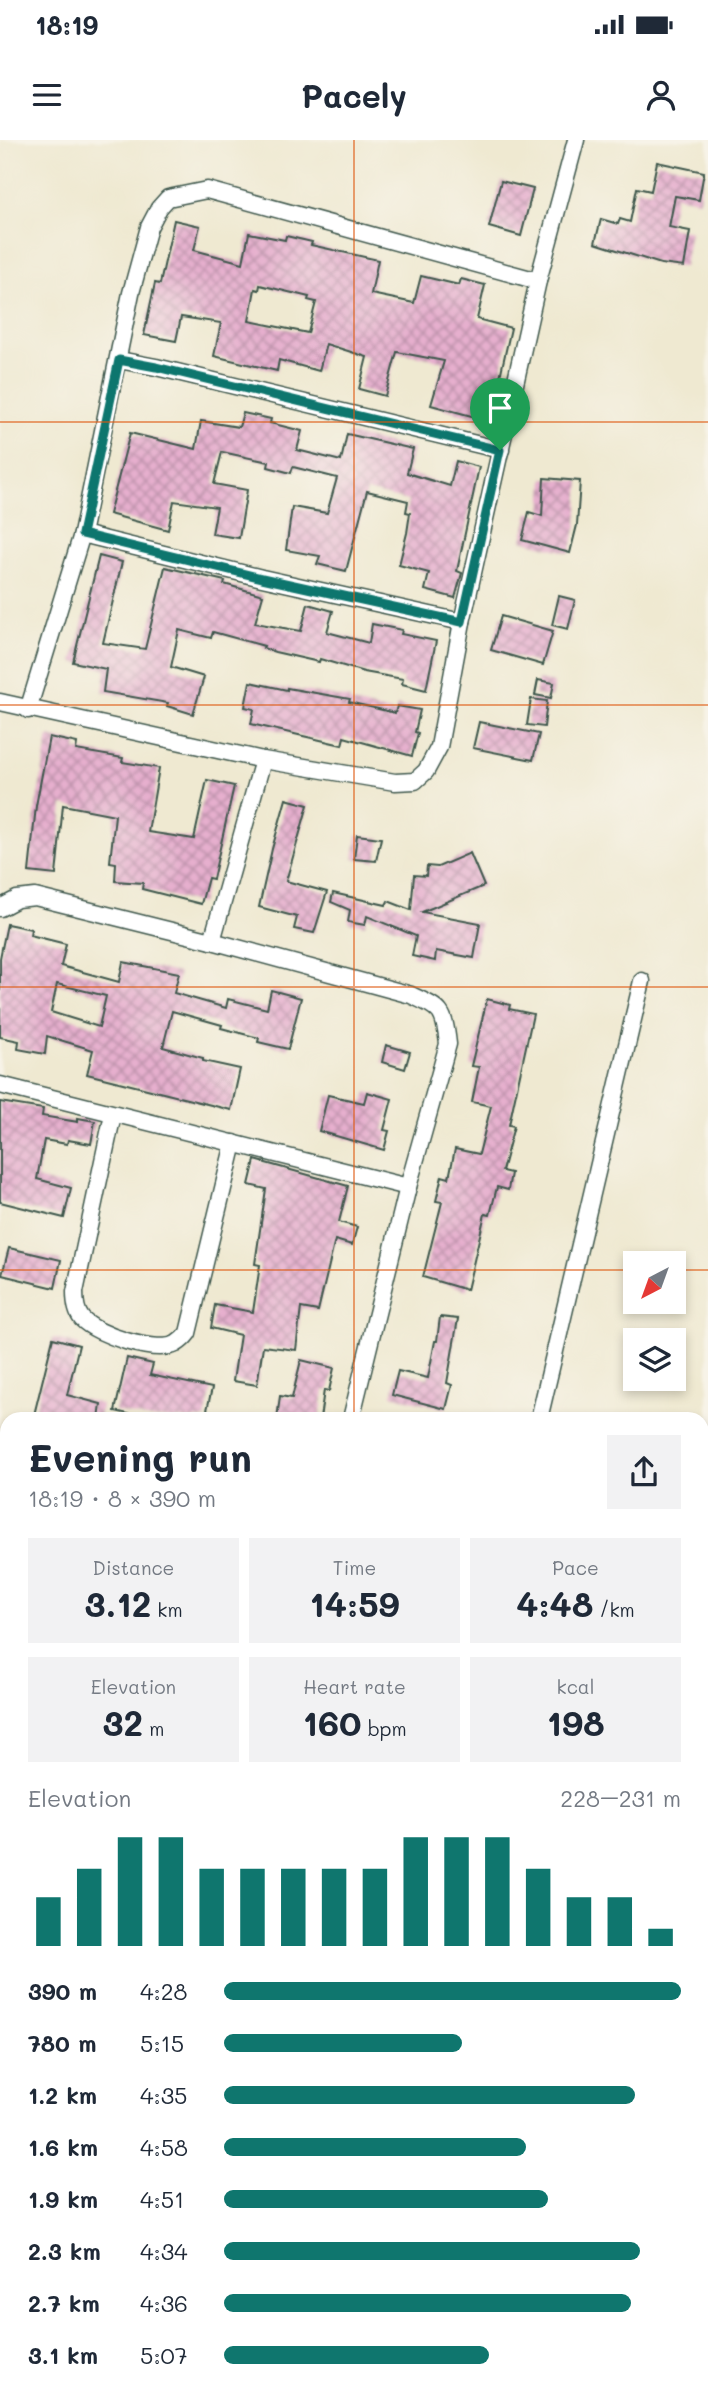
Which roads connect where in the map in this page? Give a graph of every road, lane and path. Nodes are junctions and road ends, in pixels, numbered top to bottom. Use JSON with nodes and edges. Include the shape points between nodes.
{"nodes":[{"id":1,"x":576,"y":140,"type":"edge"},
{"id":2,"x":538,"y":281,"type":"junction"},
{"id":3,"x":119,"y":360,"type":"junction"},
{"id":4,"x":500,"y":450,"type":"junction"},
{"id":5,"x":82,"y":534,"type":"junction"},
{"id":6,"x":462,"y":622,"type":"junction"},
{"id":7,"x":0,"y":702,"type":"edge"},
{"id":8,"x":28,"y":709,"type":"junction"},
{"id":9,"x":264,"y":761,"type":"junction"},
{"id":10,"x":0,"y":908,"type":"edge"},
{"id":11,"x":212,"y":941,"type":"junction"},
{"id":12,"x":642,"y":981,"type":"dead end"},
{"id":13,"x":0,"y":1085,"type":"edge"},
{"id":14,"x":113,"y":1114,"type":"junction"},
{"id":15,"x":234,"y":1143,"type":"junction"},
{"id":16,"x":408,"y":1187,"type":"junction"},
{"id":17,"x":353,"y":1412,"type":"edge"},
{"id":18,"x":541,"y":1412,"type":"edge"}],
"edges":[{"from":1,"to":2,"type":"street"},
{"from":2,"to":3,"type":"street","via":[[207,190],[181,194],[168,198],[149,227]]},
{"from":2,"to":4,"type":"street"},
{"from":3,"to":4,"type":"street"},
{"from":3,"to":5,"type":"street"},
{"from":4,"to":6,"type":"street"},
{"from":5,"to":6,"type":"street"},
{"from":5,"to":8,"type":"street"},
{"from":6,"to":9,"type":"street","via":[[439,747],[415,781]]},
{"from":7,"to":8,"type":"street"},
{"from":8,"to":9,"type":"street"},
{"from":9,"to":11,"type":"street"},
{"from":10,"to":11,"type":"street","via":[[35,897]]},
{"from":11,"to":16,"type":"street","via":[[411,995],[439,1008],[449,1044]]},
{"from":12,"to":18,"type":"street"},
{"from":13,"to":14,"type":"street"},
{"from":14,"to":15,"type":"street"},
{"from":14,"to":15,"type":"street","via":[[75,1293],[80,1317],[96,1330],[126,1341],[169,1346],[188,1332]]},
{"from":15,"to":16,"type":"street"},
{"from":16,"to":17,"type":"street"}]}
